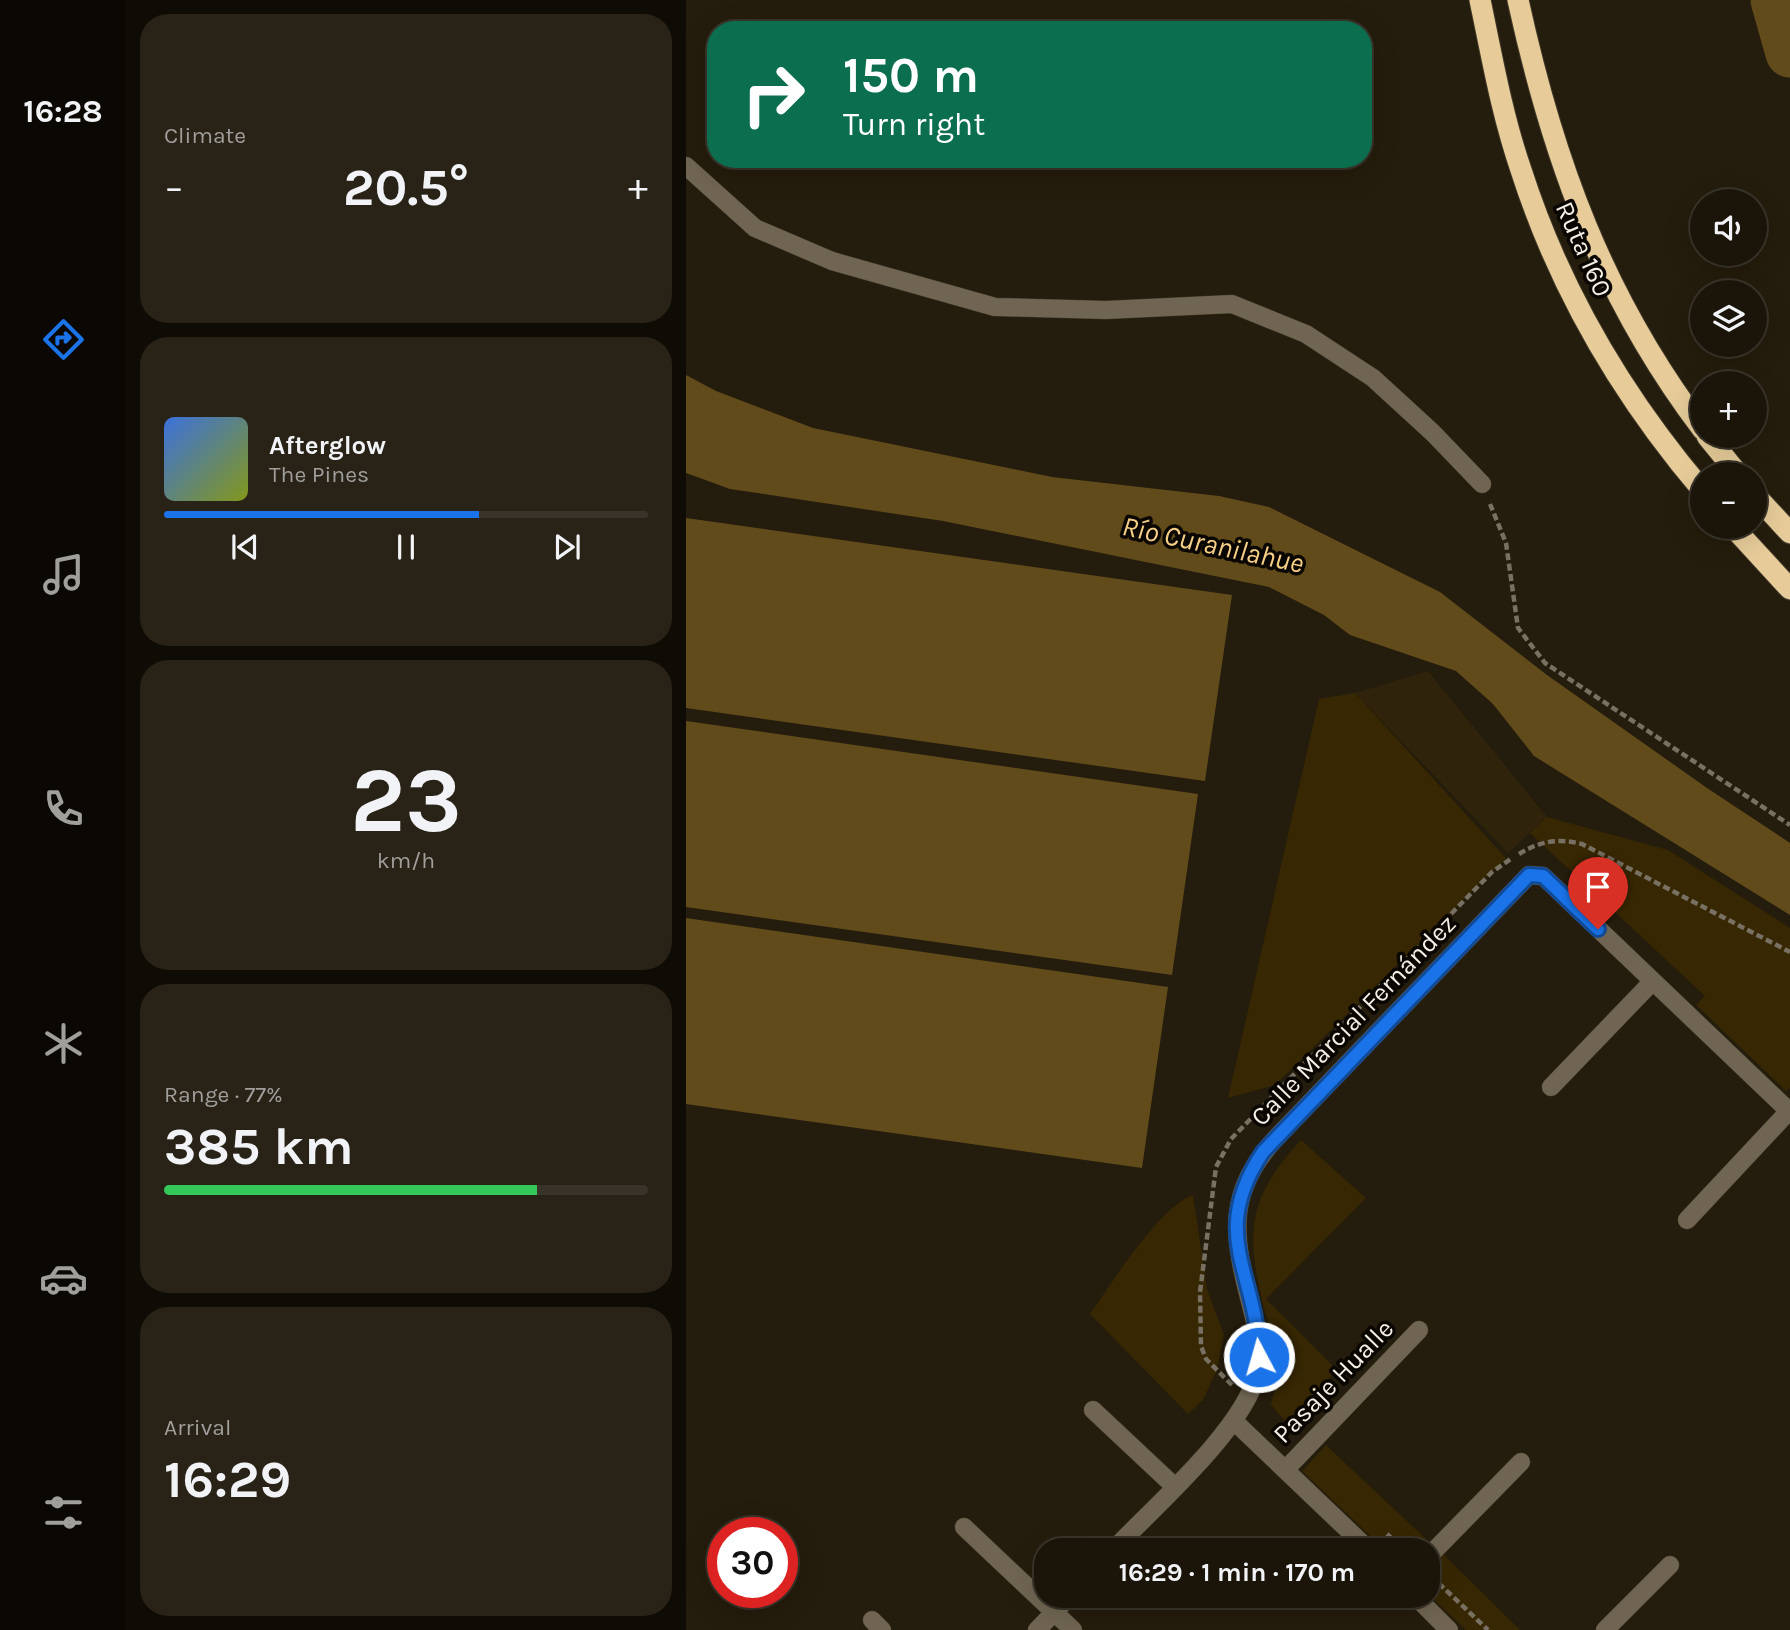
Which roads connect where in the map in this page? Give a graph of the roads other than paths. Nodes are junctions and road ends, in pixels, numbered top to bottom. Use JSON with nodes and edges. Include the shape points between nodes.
{"nodes":[{"id":1,"x":1480,"y":0,"type":"edge"},
{"id":2,"x":1518,"y":0,"type":"edge"},
{"id":3,"x":686,"y":166,"type":"edge"},
{"id":4,"x":1690,"y":410,"type":"edge"},
{"id":5,"x":1717,"y":448,"type":"edge"},
{"id":6,"x":1728,"y":462,"type":"edge"},
{"id":7,"x":1690,"y":474,"type":"edge"},
{"id":8,"x":1482,"y":484,"type":"road end"},
{"id":9,"x":1767,"y":508,"type":"edge"},
{"id":10,"x":1790,"y":533,"type":"edge"},
{"id":11,"x":1744,"y":539,"type":"edge"},
{"id":12,"x":1790,"y":589,"type":"edge"},
{"id":13,"x":1653,"y":981,"type":"junction"},
{"id":14,"x":1551,"y":1087,"type":"dead end"},
{"id":15,"x":1789,"y":1112,"type":"edge"},
{"id":16,"x":1687,"y":1220,"type":"dead end"},
{"id":17,"x":1419,"y":1329,"type":"dead end"},
{"id":18,"x":1093,"y":1410,"type":"dead end"},
{"id":19,"x":1235,"y":1422,"type":"junction"},
{"id":20,"x":1521,"y":1462,"type":"dead end"},
{"id":21,"x":1286,"y":1469,"type":"junction"},
{"id":22,"x":1174,"y":1486,"type":"junction"},
{"id":23,"x":964,"y":1527,"type":"dead end"},
{"id":24,"x":1124,"y":1538,"type":"edge"},
{"id":25,"x":1356,"y":1538,"type":"edge"},
{"id":26,"x":1440,"y":1546,"type":"edge"},
{"id":27,"x":1670,"y":1565,"type":"dead end"},
{"id":28,"x":1058,"y":1608,"type":"edge"},
{"id":29,"x":1427,"y":1608,"type":"edge"},
{"id":30,"x":1054,"y":1612,"type":"junction"},
{"id":31,"x":1037,"y":1630,"type":"edge"},
{"id":32,"x":1073,"y":1630,"type":"edge"},
{"id":33,"x":1449,"y":1630,"type":"edge"},
{"id":34,"x":1605,"y":1630,"type":"edge"}],
"edges":[{"from":1,"to":7,"type":"highway","name":"Ruta 160","via":[[1520,169],[1559,269],[1618,378]]},
{"from":2,"to":4,"type":"highway","name":"Ruta 160","via":[[1549,123],[1584,226],[1622,307]]},
{"from":3,"to":8,"type":"street","via":[[755,228],[832,261],[995,307],[1106,310],[1232,304],[1306,334],[1373,379]]},
{"from":5,"to":6,"type":"highway"},
{"from":9,"to":10,"type":"highway"},
{"from":11,"to":12,"type":"highway"},
{"from":13,"to":14,"type":"street"},
{"from":13,"to":15,"type":"street"},
{"from":13,"to":19,"type":"street","name":"Calle Marcial Fernández","via":[[1543,876],[1529,875],[1270,1144],[1251,1169],[1237,1208],[1237,1251],[1259,1342],[1257,1371]]},
{"from":15,"to":16,"type":"street"},
{"from":17,"to":21,"type":"street","name":"Pasaje Hualle"},
{"from":18,"to":22,"type":"street"},
{"from":19,"to":21,"type":"street"},
{"from":19,"to":22,"type":"street","name":"Calle Marcial Fernández"},
{"from":20,"to":26,"type":"street"},
{"from":21,"to":25,"type":"street"},
{"from":22,"to":24,"type":"street","name":"Calle Marcial Fernández"},
{"from":23,"to":30,"type":"street"},
{"from":27,"to":34,"type":"street"},
{"from":28,"to":30,"type":"street"},
{"from":29,"to":33,"type":"street"},
{"from":30,"to":31,"type":"street"},
{"from":30,"to":32,"type":"street"}]}
